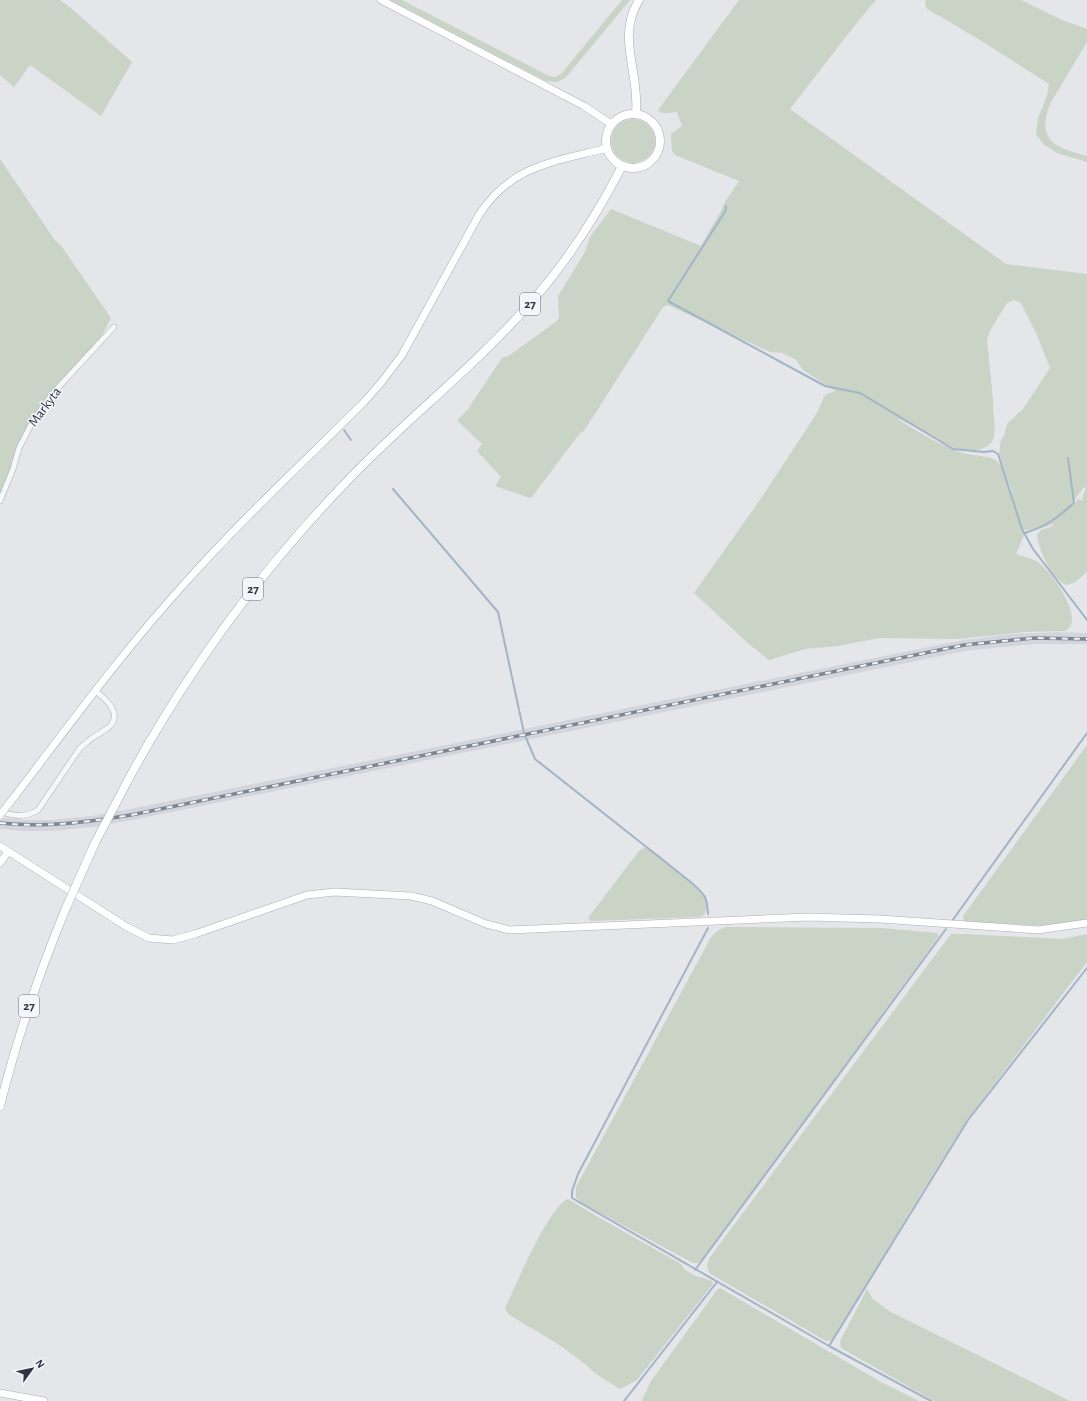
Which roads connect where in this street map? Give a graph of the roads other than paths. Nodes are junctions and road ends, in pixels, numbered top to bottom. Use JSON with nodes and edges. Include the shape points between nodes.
{"nodes":[{"id":1,"x":381,"y":0,"type":"edge"},
{"id":2,"x":638,"y":0,"type":"edge"},
{"id":3,"x":636,"y":114,"type":"junction"},
{"id":4,"x":611,"y":124,"type":"junction"},
{"id":5,"x":606,"y":148,"type":"junction"},
{"id":6,"x":622,"y":166,"type":"junction"},
{"id":7,"x":114,"y":327,"type":"dead end"},
{"id":8,"x":0,"y":501,"type":"edge"},
{"id":9,"x":96,"y":692,"type":"junction"},
{"id":10,"x":0,"y":811,"type":"edge"},
{"id":11,"x":0,"y":816,"type":"edge"},
{"id":12,"x":0,"y":846,"type":"edge"},
{"id":13,"x":8,"y":852,"type":"junction"},
{"id":14,"x":0,"y":863,"type":"edge"},
{"id":15,"x":1087,"y":923,"type":"edge"},
{"id":16,"x":0,"y":1106,"type":"edge"},
{"id":17,"x":0,"y":1393,"type":"edge"},
{"id":18,"x":44,"y":1401,"type":"edge"}],
"edges":[{"from":1,"to":4,"type":"main road","via":[[584,106]]},
{"from":2,"to":3,"type":"main road","via":[[628,33],[636,87]]},
{"from":3,"to":4,"type":"main road","via":[[622,115]]},
{"from":3,"to":6,"type":"main road","via":[[650,119],[657,127],[660,137],[659,150],[654,159],[646,165],[635,168]]},
{"from":4,"to":5,"type":"main road","via":[[606,135]]},
{"from":5,"to":6,"type":"main road","via":[[611,157]]},
{"from":5,"to":9,"type":"main road","via":[[532,169],[513,178],[491,197],[402,355],[380,384],[212,553],[149,625]]},
{"from":6,"to":16,"type":"main road","number":"27","bridge":true,"via":[[583,234],[527,307],[381,447],[307,524],[222,630],[186,683],[127,782],[95,843],[66,908],[27,1012]]},
{"from":7,"to":8,"type":"street","name":"Markyta","via":[[54,392],[34,419],[19,448]]},
{"from":9,"to":10,"type":"street","via":[[112,710],[113,720],[108,729],[80,748],[38,810],[26,816]]},
{"from":9,"to":11,"type":"main road","bridge":true},
{"from":12,"to":13,"type":"main road"},
{"from":13,"to":14,"type":"main road"},
{"from":13,"to":15,"type":"main road","via":[[127,927],[149,938],[173,940],[307,896],[335,892],[412,896],[432,901],[486,924],[510,930],[808,917],[880,919],[1038,930]]},
{"from":17,"to":18,"type":"main road"}]}
